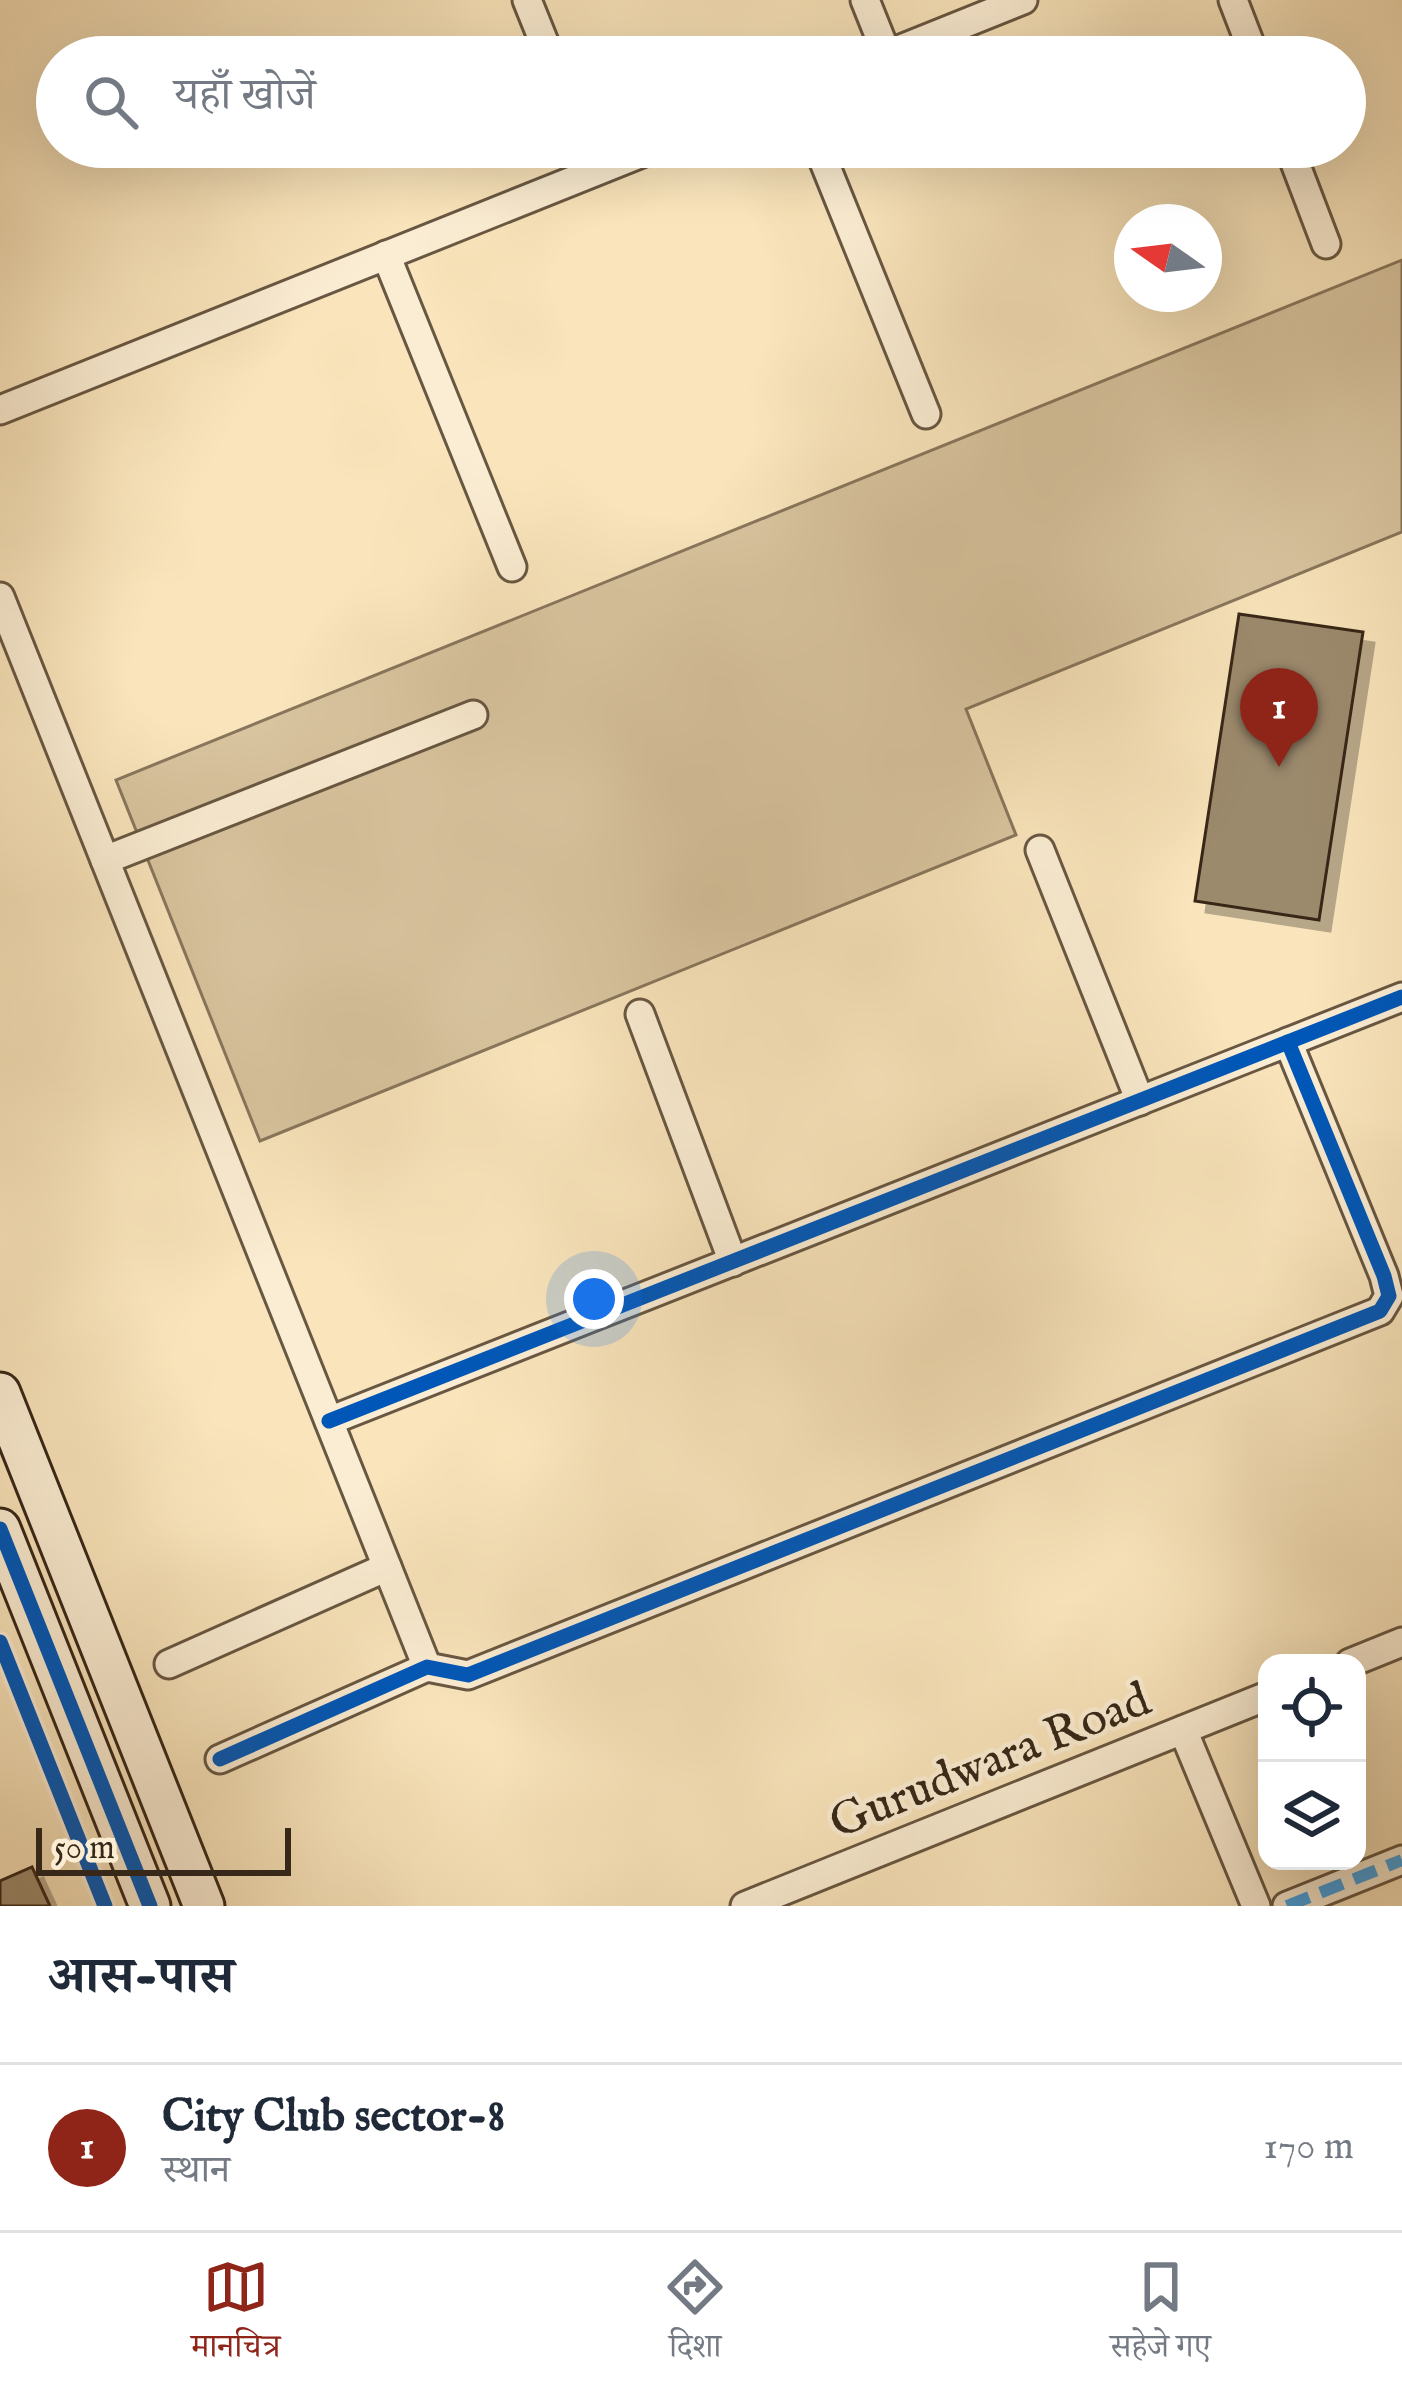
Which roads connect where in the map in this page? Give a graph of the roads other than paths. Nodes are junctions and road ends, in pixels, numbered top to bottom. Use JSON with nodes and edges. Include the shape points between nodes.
{"nodes":[{"id":1,"x":527,"y":0,"type":"edge"},
{"id":2,"x":865,"y":0,"type":"edge"},
{"id":3,"x":1023,"y":0,"type":"edge"},
{"id":4,"x":1233,"y":0,"type":"edge"},
{"id":5,"x":542,"y":36,"type":"edge"},
{"id":6,"x":877,"y":36,"type":"edge"},
{"id":7,"x":934,"y":36,"type":"edge"},
{"id":8,"x":1247,"y":36,"type":"edge"},
{"id":9,"x":572,"y":168,"type":"edge"},
{"id":10,"x":826,"y":168,"type":"edge"},
{"id":11,"x":1297,"y":168,"type":"edge"},
{"id":12,"x":1326,"y":244,"type":"dead end"},
{"id":13,"x":386,"y":256,"type":"junction"},
{"id":14,"x":0,"y":410,"type":"edge"},
{"id":15,"x":926,"y":414,"type":"dead end"},
{"id":16,"x":512,"y":567,"type":"dead end"},
{"id":17,"x":0,"y":597,"type":"edge"},
{"id":18,"x":473,"y":715,"type":"dead end"},
{"id":19,"x":1040,"y":850,"type":"dead end"},
{"id":20,"x":105,"y":860,"type":"junction"},
{"id":21,"x":1402,"y":997,"type":"edge"},
{"id":22,"x":640,"y":1015,"type":"dead end"},
{"id":23,"x":1288,"y":1042,"type":"junction"},
{"id":24,"x":1140,"y":1101,"type":"junction"},
{"id":25,"x":733,"y":1262,"type":"junction"},
{"id":26,"x":0,"y":1393,"type":"edge"},
{"id":27,"x":329,"y":1421,"type":"junction"},
{"id":28,"x":0,"y":1529,"type":"edge"},
{"id":29,"x":387,"y":1567,"type":"junction"},
{"id":30,"x":1402,"y":1642,"type":"edge"},
{"id":31,"x":1366,"y":1657,"type":"edge"},
{"id":32,"x":169,"y":1664,"type":"dead end"},
{"id":33,"x":427,"y":1667,"type":"junction"},
{"id":34,"x":1258,"y":1700,"type":"edge"},
{"id":35,"x":1183,"y":1730,"type":"junction"},
{"id":36,"x":220,"y":1759,"type":"dead end"},
{"id":37,"x":1402,"y":1860,"type":"edge"},
{"id":38,"x":150,"y":1906,"type":"edge"},
{"id":39,"x":205,"y":1906,"type":"edge"},
{"id":40,"x":745,"y":1906,"type":"edge"},
{"id":41,"x":1256,"y":1906,"type":"edge"},
{"id":42,"x":1287,"y":1906,"type":"edge"}],
"edges":[{"from":1,"to":5,"type":"street"},
{"from":2,"to":6,"type":"street"},
{"from":3,"to":7,"type":"street"},
{"from":4,"to":8,"type":"street"},
{"from":9,"to":13,"type":"street"},
{"from":10,"to":15,"type":"street"},
{"from":11,"to":12,"type":"street"},
{"from":13,"to":14,"type":"street"},
{"from":13,"to":16,"type":"street"},
{"from":17,"to":20,"type":"street"},
{"from":18,"to":20,"type":"street"},
{"from":19,"to":24,"type":"street"},
{"from":20,"to":27,"type":"street"},
{"from":21,"to":23,"type":"street"},
{"from":22,"to":25,"type":"street"},
{"from":23,"to":24,"type":"street"},
{"from":23,"to":33,"type":"street","via":[[1384,1276],[1389,1296],[1380,1312],[468,1675]]},
{"from":24,"to":25,"type":"street"},
{"from":25,"to":27,"type":"street"},
{"from":26,"to":39,"type":"main road"},
{"from":27,"to":29,"type":"street"},
{"from":28,"to":38,"type":"main road"},
{"from":29,"to":32,"type":"street"},
{"from":29,"to":33,"type":"street"},
{"from":30,"to":31,"type":"street"},
{"from":33,"to":36,"type":"street"},
{"from":34,"to":35,"type":"street","name":"Gurudwara Road"},
{"from":35,"to":40,"type":"street","name":"Gurudwara Road"},
{"from":35,"to":41,"type":"street"},
{"from":37,"to":42,"type":"street"}]}
